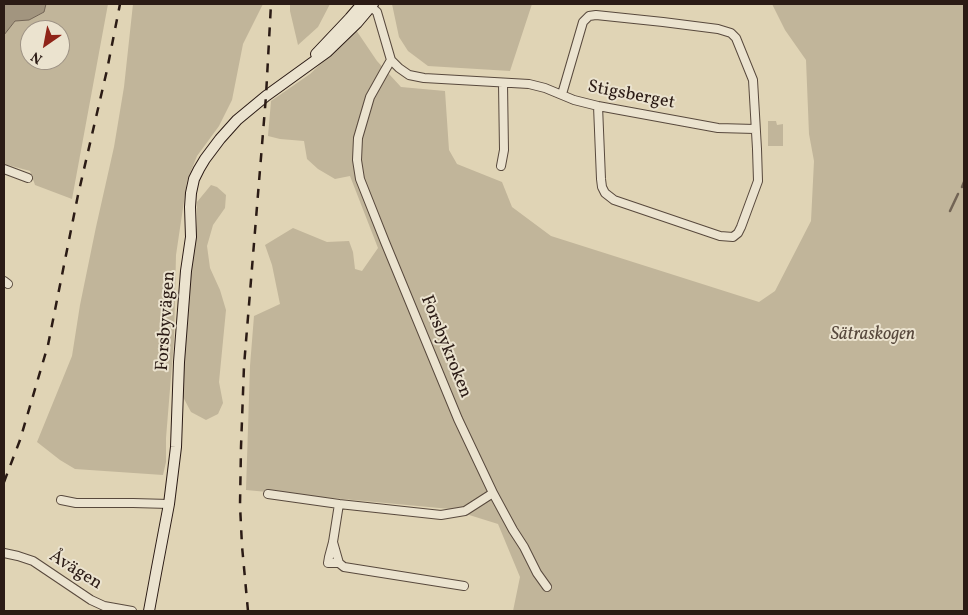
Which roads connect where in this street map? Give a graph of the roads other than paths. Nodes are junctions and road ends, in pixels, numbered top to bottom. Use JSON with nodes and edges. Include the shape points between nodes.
{"nodes":[{"id":1,"x":368,"y":4,"type":"edge"},
{"id":2,"x":391,"y":60,"type":"junction"},
{"id":3,"x":503,"y":84,"type":"junction"},
{"id":4,"x":562,"y":94,"type":"junction"},
{"id":5,"x":598,"y":106,"type":"junction"},
{"id":6,"x":755,"y":129,"type":"junction"},
{"id":7,"x":500,"y":166,"type":"dead end"},
{"id":8,"x":4,"y":169,"type":"edge"},
{"id":9,"x":28,"y":178,"type":"dead end"},
{"id":10,"x":493,"y":493,"type":"junction"},
{"id":11,"x":268,"y":494,"type":"dead end"},
{"id":12,"x":61,"y":500,"type":"dead end"},
{"id":13,"x":169,"y":504,"type":"junction"},
{"id":14,"x":339,"y":504,"type":"junction"},
{"id":15,"x":4,"y":553,"type":"edge"},
{"id":16,"x":464,"y":586,"type":"dead end"},
{"id":17,"x":547,"y":588,"type":"dead end"},
{"id":18,"x":132,"y":611,"type":"edge"},
{"id":19,"x":149,"y":611,"type":"edge"}],
"edges":[{"from":1,"to":2,"type":"street","via":[[377,12]]},
{"from":1,"to":13,"type":"street","name":"Forsbyvägen","via":[[350,18],[296,74],[237,120],[205,159],[194,179],[179,362],[176,447]]},
{"from":2,"to":3,"type":"street","name":"Stigsberget","via":[[416,77]]},
{"from":2,"to":10,"type":"street","name":"Forsbykroken","via":[[370,97],[358,138],[360,179],[458,419]]},
{"from":3,"to":4,"type":"street","name":"Stigsberget","via":[[529,84]]},
{"from":3,"to":7,"type":"street","via":[[504,150]]},
{"from":4,"to":5,"type":"street","name":"Stigsberget"},
{"from":4,"to":6,"type":"street","via":[[583,22],[589,16],[718,29],[736,38],[750,70]]},
{"from":5,"to":6,"type":"street","name":"Stigsberget","via":[[718,128]]},
{"from":5,"to":6,"type":"street","via":[[601,179],[605,193],[614,200],[646,212],[726,238],[733,237],[742,227],[758,181]]},
{"from":8,"to":9,"type":"street"},
{"from":10,"to":14,"type":"street","via":[[465,511],[441,515]]},
{"from":10,"to":17,"type":"street","name":"Forsbykroken"},
{"from":11,"to":14,"type":"street"},
{"from":12,"to":13,"type":"street"},
{"from":13,"to":19,"type":"street","name":"Forsbyvägen"},
{"from":14,"to":16,"type":"street","via":[[328,563]]},
{"from":15,"to":18,"type":"street","name":"Åvägen","via":[[33,561],[104,606]]}]}
